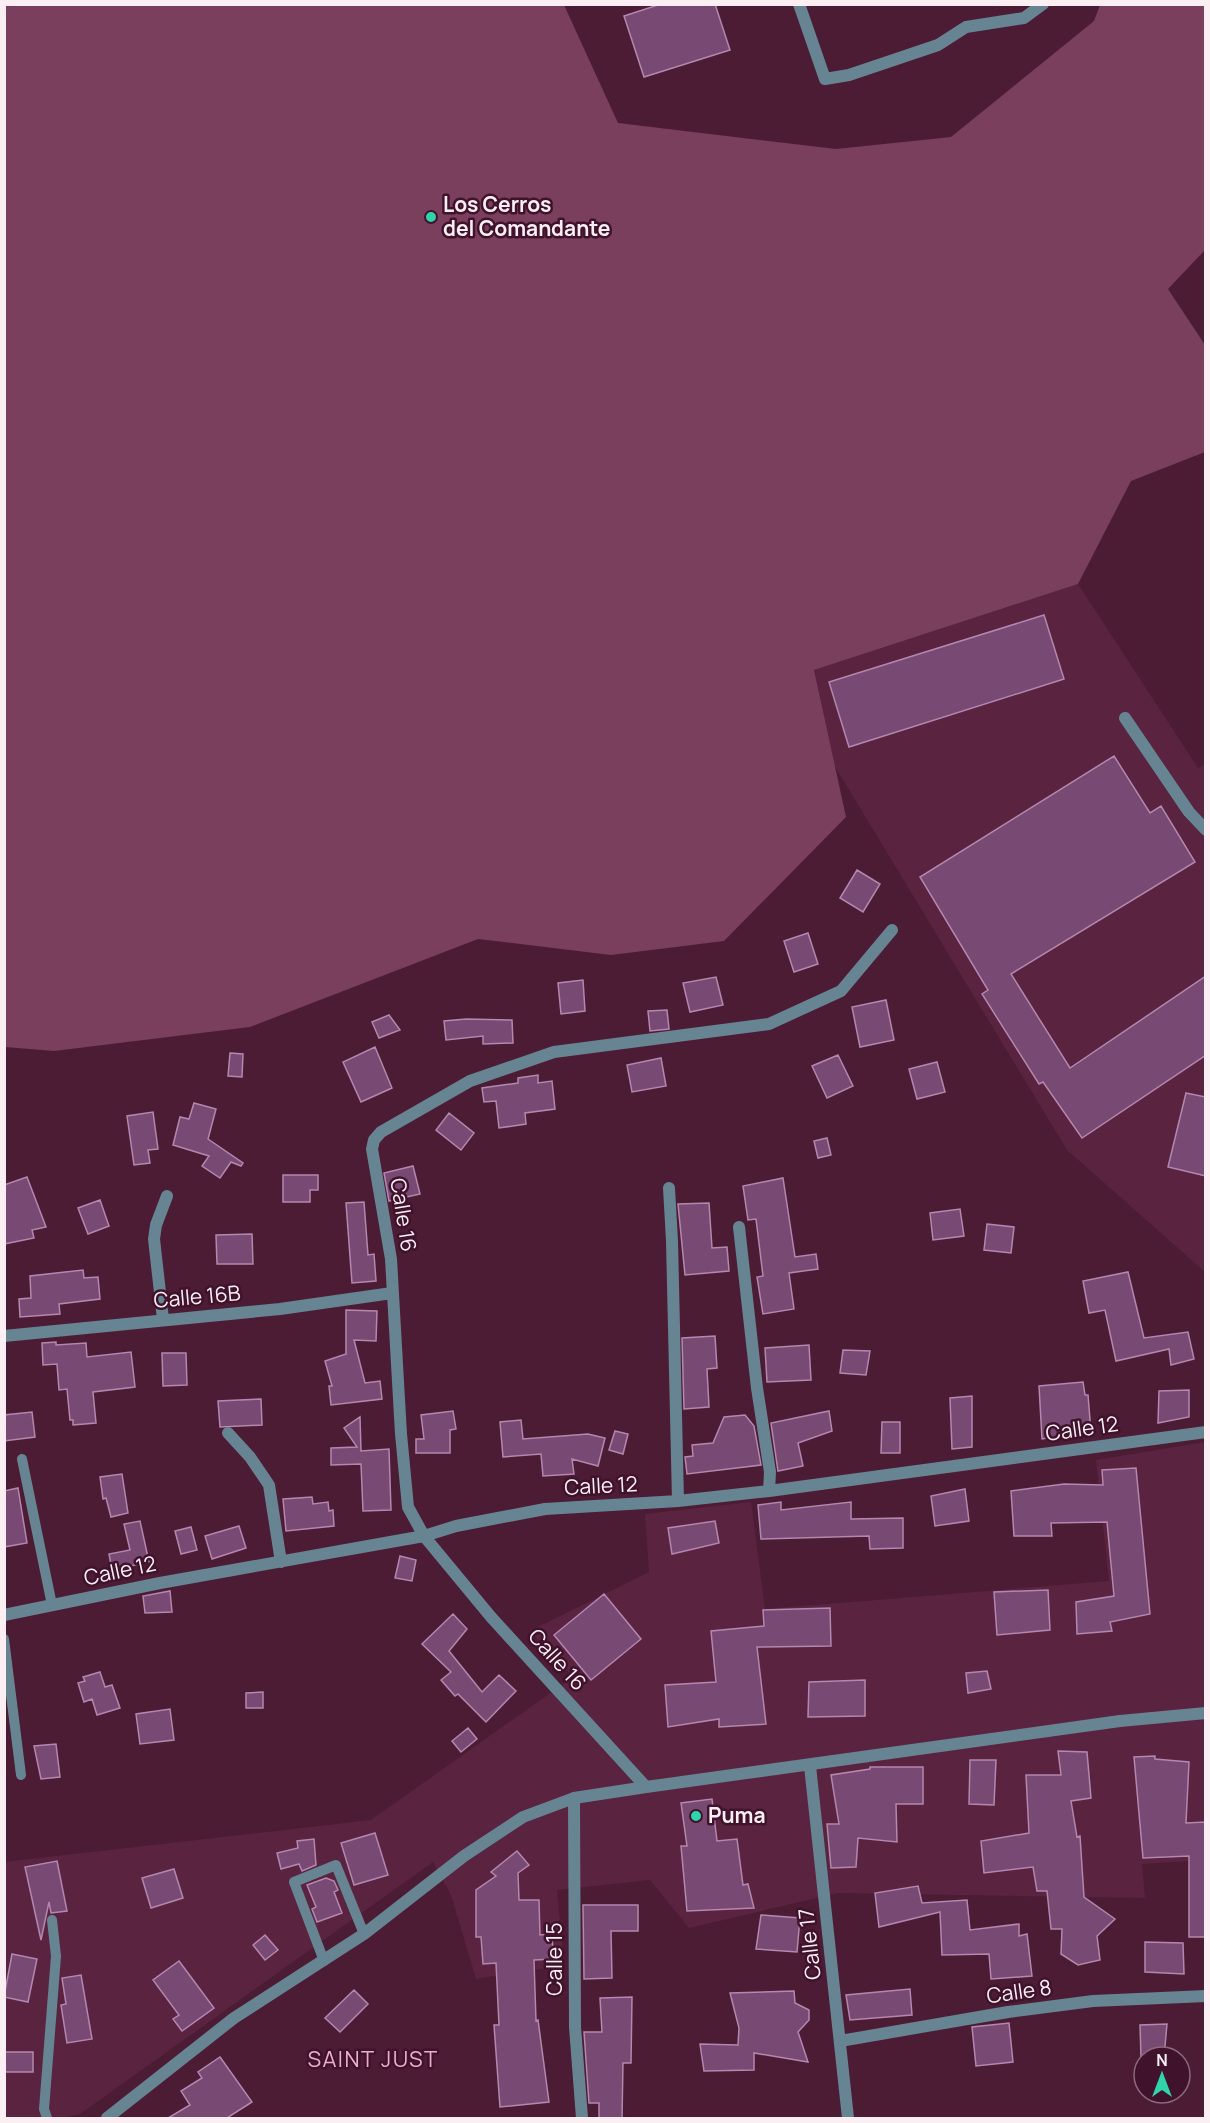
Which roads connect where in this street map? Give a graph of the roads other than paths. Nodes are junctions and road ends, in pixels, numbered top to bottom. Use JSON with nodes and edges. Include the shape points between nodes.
{"nodes":[{"id":1,"x":799,"y":4,"type":"edge"},
{"id":2,"x":1043,"y":4,"type":"edge"},
{"id":3,"x":1125,"y":718,"type":"dead end"},
{"id":4,"x":1206,"y":830,"type":"edge"},
{"id":5,"x":892,"y":930,"type":"dead end"},
{"id":6,"x":669,"y":1188,"type":"dead end"},
{"id":7,"x":167,"y":1197,"type":"dead end"},
{"id":8,"x":739,"y":1227,"type":"dead end"},
{"id":9,"x":393,"y":1293,"type":"junction"},
{"id":10,"x":163,"y":1319,"type":"junction"},
{"id":11,"x":4,"y":1336,"type":"edge"},
{"id":12,"x":228,"y":1432,"type":"dead end"},
{"id":13,"x":1206,"y":1432,"type":"edge"},
{"id":14,"x":22,"y":1459,"type":"dead end"},
{"id":15,"x":769,"y":1491,"type":"junction"},
{"id":16,"x":678,"y":1501,"type":"junction"},
{"id":17,"x":424,"y":1536,"type":"junction"},
{"id":18,"x":281,"y":1562,"type":"junction"},
{"id":19,"x":52,"y":1605,"type":"junction"},
{"id":20,"x":4,"y":1615,"type":"edge"},
{"id":21,"x":4,"y":1639,"type":"edge"},
{"id":22,"x":1206,"y":1713,"type":"edge"},
{"id":23,"x":810,"y":1766,"type":"junction"},
{"id":24,"x":21,"y":1775,"type":"dead end"},
{"id":25,"x":646,"y":1787,"type":"junction"},
{"id":26,"x":574,"y":1798,"type":"junction"},
{"id":27,"x":52,"y":1920,"type":"dead end"},
{"id":28,"x":364,"y":1934,"type":"junction"},
{"id":29,"x":324,"y":1961,"type":"junction"},
{"id":30,"x":1206,"y":1996,"type":"edge"},
{"id":31,"x":840,"y":2041,"type":"junction"},
{"id":32,"x":47,"y":2118,"type":"edge"},
{"id":33,"x":107,"y":2118,"type":"edge"},
{"id":34,"x":582,"y":2118,"type":"edge"},
{"id":35,"x":848,"y":2118,"type":"edge"}],
"edges":[{"from":1,"to":2,"type":"street","via":[[825,79],[849,75],[938,45],[966,27],[1024,18]]},
{"from":3,"to":4,"type":"street","via":[[1189,812]]},
{"from":5,"to":9,"type":"street","name":"Calle 16","via":[[841,991],[769,1024],[554,1053],[470,1081],[381,1132],[372,1149]]},
{"from":6,"to":16,"type":"street"},
{"from":7,"to":10,"type":"street","via":[[154,1239]]},
{"from":8,"to":15,"type":"street","via":[[770,1472]]},
{"from":9,"to":10,"type":"street","name":"Calle 16B","via":[[280,1310]]},
{"from":9,"to":17,"type":"street","name":"Calle 16","via":[[408,1507]]},
{"from":10,"to":11,"type":"street","name":"Calle 16B"},
{"from":12,"to":18,"type":"street","via":[[269,1485]]},
{"from":13,"to":15,"type":"street","name":"Calle 12"},
{"from":14,"to":19,"type":"lane"},
{"from":15,"to":16,"type":"street","name":"Calle 12"},
{"from":16,"to":17,"type":"street","name":"Calle 12","via":[[545,1509]]},
{"from":17,"to":18,"type":"street","name":"Calle 12"},
{"from":17,"to":25,"type":"street","name":"Calle 16","via":[[490,1617]]},
{"from":18,"to":19,"type":"street","name":"Calle 12"},
{"from":19,"to":20,"type":"street","name":"Calle 12"},
{"from":21,"to":24,"type":"lane"},
{"from":22,"to":23,"type":"street","via":[[1120,1721]]},
{"from":23,"to":25,"type":"street"},
{"from":23,"to":31,"type":"street","name":"Calle 17"},
{"from":25,"to":26,"type":"street"},
{"from":26,"to":28,"type":"street","via":[[523,1817],[464,1856]]},
{"from":26,"to":34,"type":"street","name":"Calle 15","via":[[575,2027]]},
{"from":27,"to":32,"type":"lane","via":[[56,1956],[44,2109]]},
{"from":28,"to":29,"type":"street"},
{"from":28,"to":29,"type":"lane","via":[[336,1865],[294,1882]]},
{"from":29,"to":33,"type":"street","via":[[234,2018]]},
{"from":30,"to":31,"type":"street","name":"Calle 8","via":[[1093,2001]]},
{"from":31,"to":35,"type":"street","name":"Calle 17"}]}
